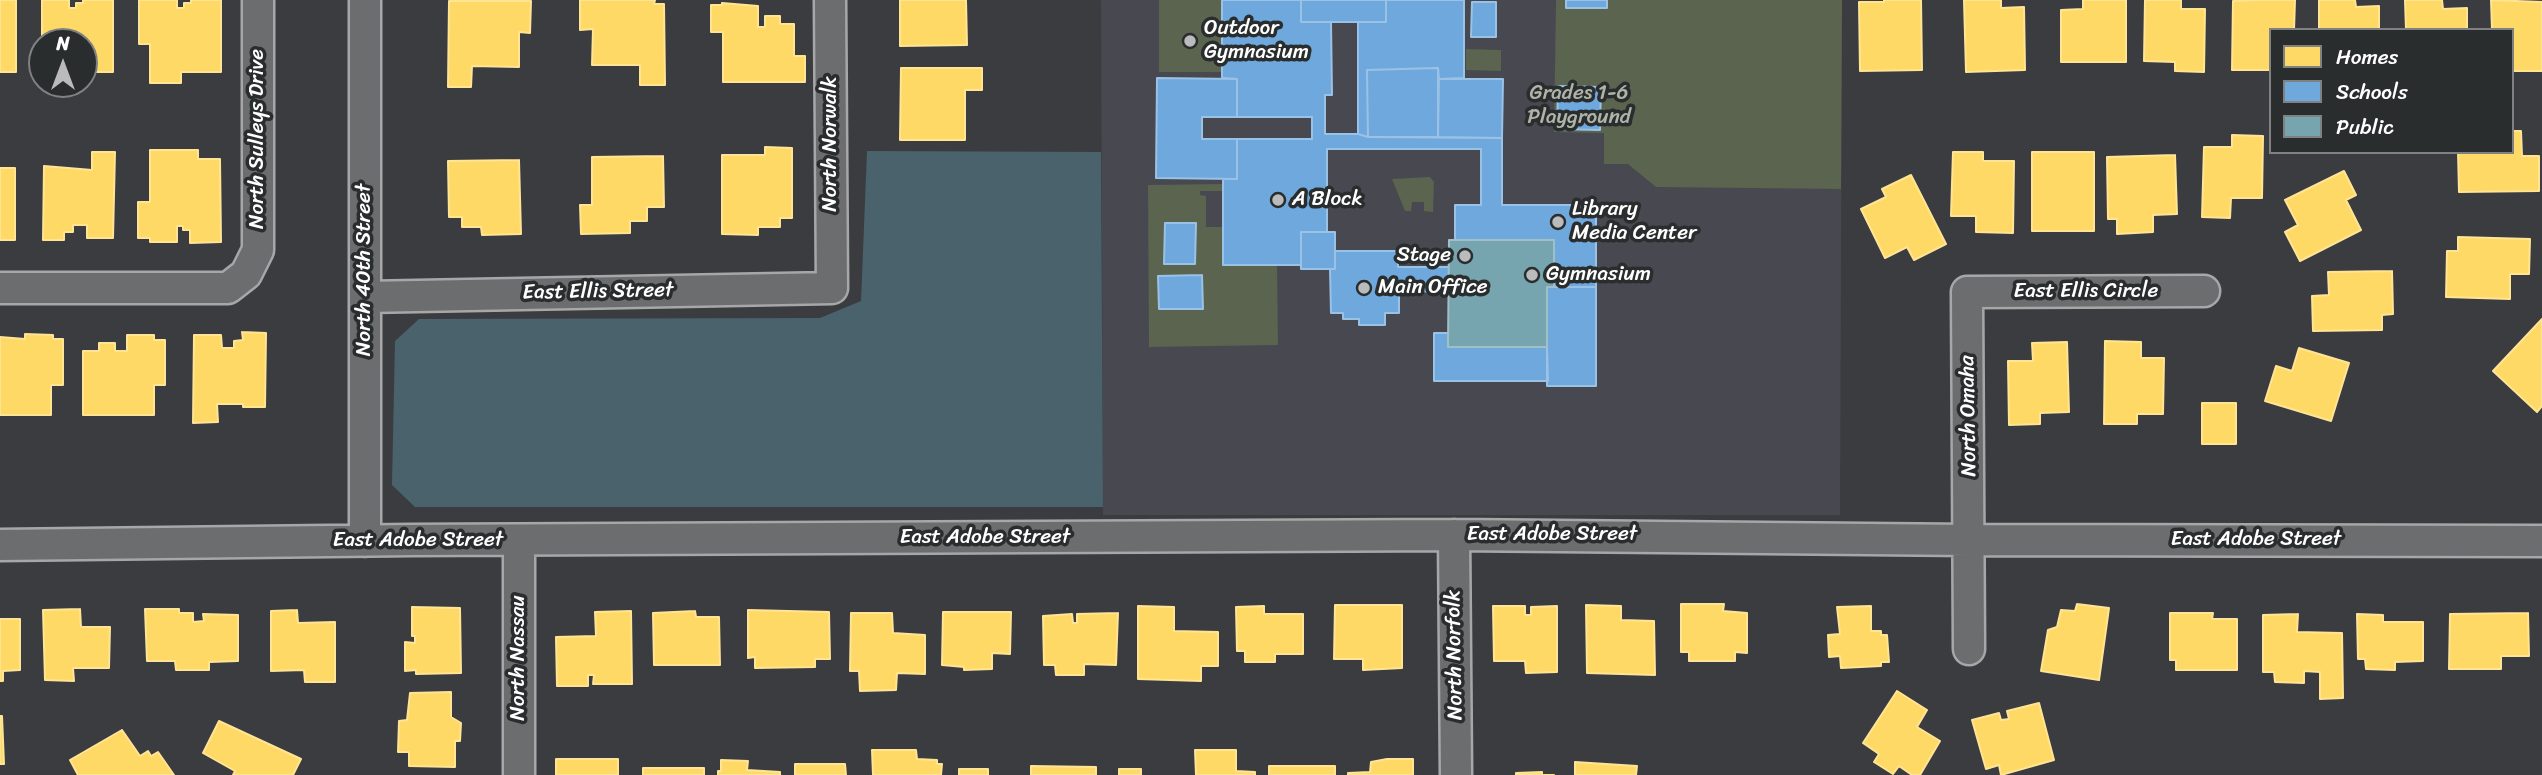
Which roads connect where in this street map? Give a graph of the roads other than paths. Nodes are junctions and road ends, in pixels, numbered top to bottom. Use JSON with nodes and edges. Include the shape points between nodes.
{"nodes":[{"id":1,"x":258,"y":0,"type":"edge"},
{"id":2,"x":365,"y":0,"type":"edge"},
{"id":3,"x":830,"y":0,"type":"edge"},
{"id":4,"x":0,"y":288,"type":"edge"},
{"id":5,"x":832,"y":288,"type":"joint"},
{"id":6,"x":2204,"y":291,"type":"dead end"},
{"id":7,"x":1967,"y":292,"type":"joint"},
{"id":8,"x":365,"y":296,"type":"junction"},
{"id":9,"x":1454,"y":535,"type":"junction"},
{"id":10,"x":520,"y":540,"type":"junction"},
{"id":11,"x":1970,"y":540,"type":"junction"},
{"id":12,"x":365,"y":541,"type":"junction"},
{"id":13,"x":2542,"y":541,"type":"edge"},
{"id":14,"x":0,"y":545,"type":"edge"},
{"id":15,"x":1969,"y":649,"type":"dead end"},
{"id":16,"x":520,"y":775,"type":"edge"},
{"id":17,"x":1456,"y":775,"type":"edge"}],
"edges":[{"from":1,"to":4,"type":"street","name":"North Sulleys Drive","via":[[258,250],[246,274],[228,288]]},
{"from":2,"to":8,"type":"street","name":"North 40th Street"},
{"from":3,"to":5,"type":"street","name":"North Norwalk"},
{"from":5,"to":8,"type":"street","name":"East Ellis Street"},
{"from":6,"to":7,"type":"street","name":"East Ellis Circle"},
{"from":7,"to":11,"type":"street","name":"North Omaha"},
{"from":8,"to":12,"type":"street","name":"North 40th Street"},
{"from":9,"to":10,"type":"street","name":"East Adobe Street"},
{"from":9,"to":11,"type":"street","name":"East Adobe Street"},
{"from":9,"to":17,"type":"street","name":"North Norfolk"},
{"from":10,"to":12,"type":"street","name":"East Adobe Street"},
{"from":10,"to":16,"type":"street","name":"North Nassau"},
{"from":11,"to":13,"type":"street","name":"East Adobe Street"},
{"from":11,"to":15,"type":"street"},
{"from":12,"to":14,"type":"street","name":"East Adobe Street"}]}
